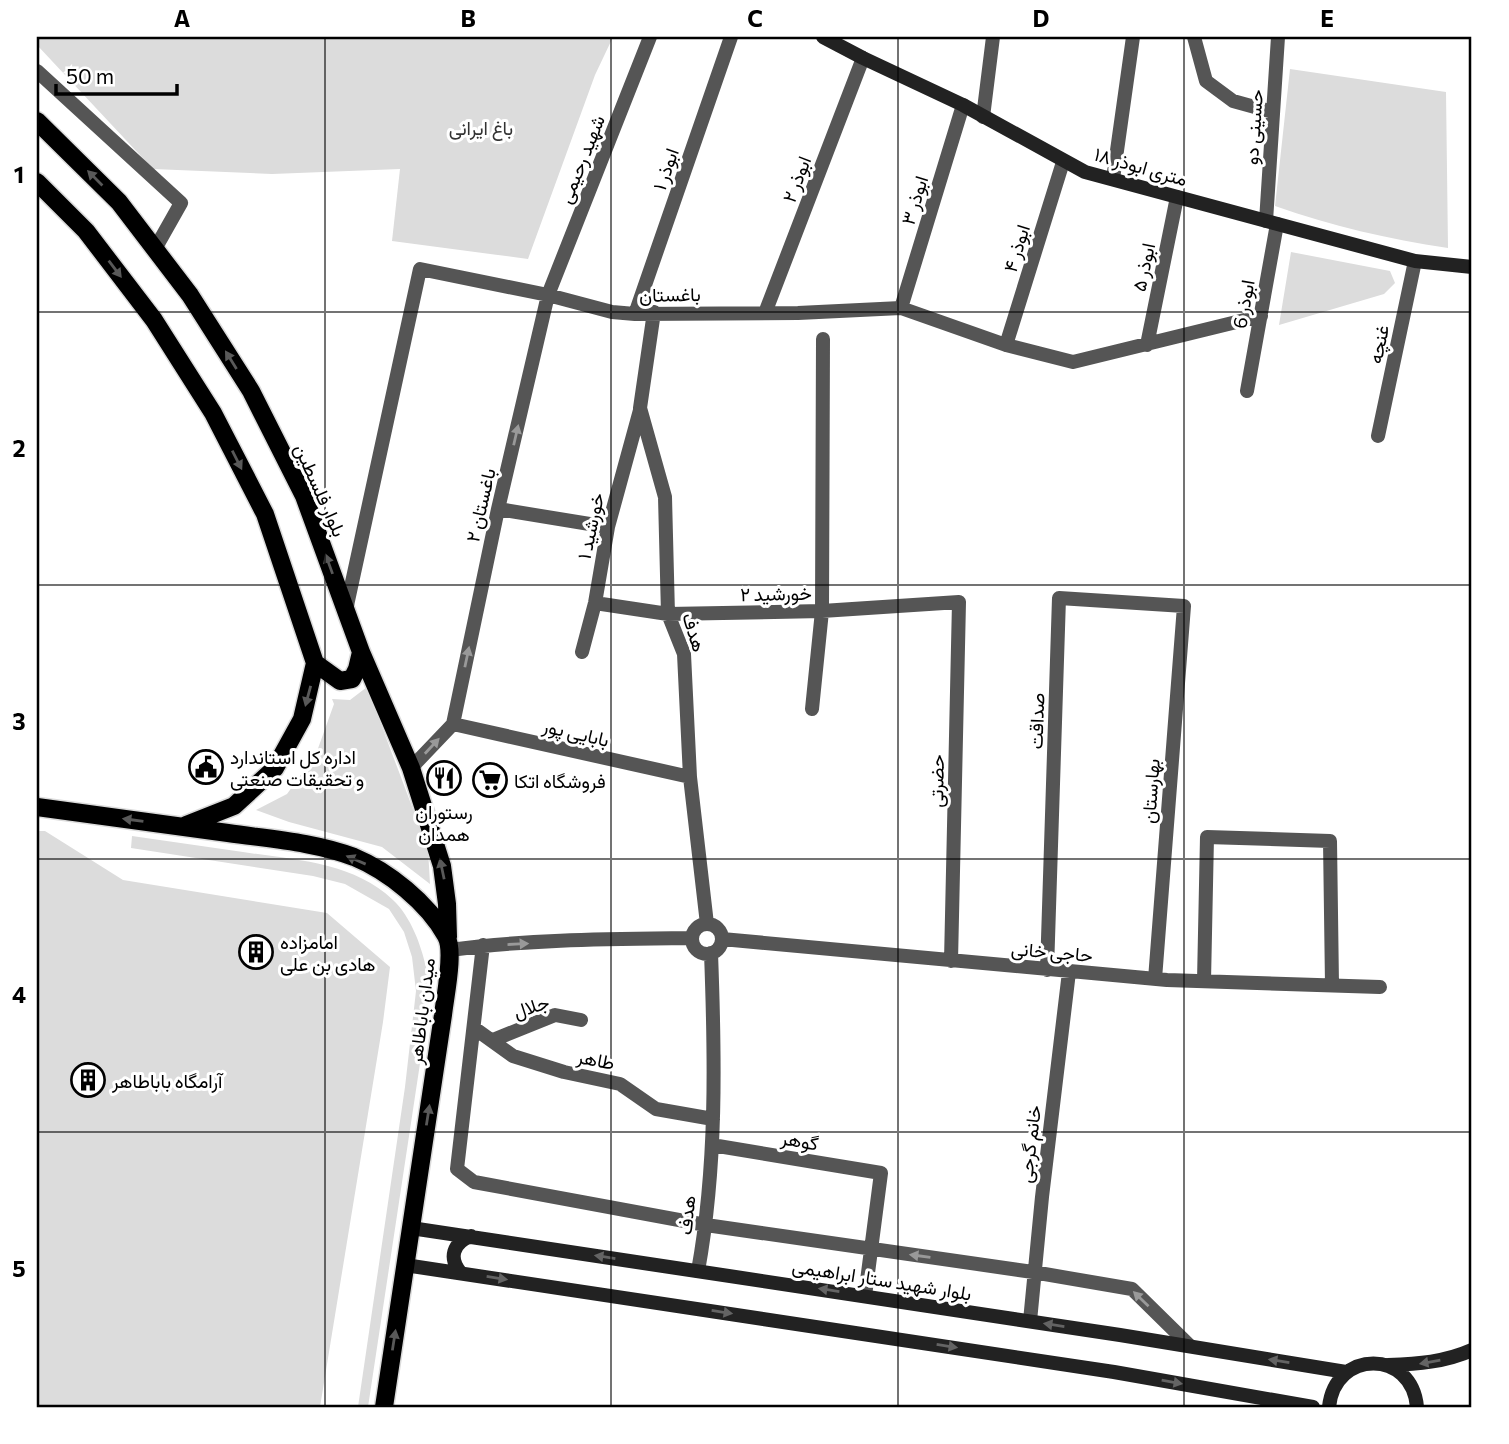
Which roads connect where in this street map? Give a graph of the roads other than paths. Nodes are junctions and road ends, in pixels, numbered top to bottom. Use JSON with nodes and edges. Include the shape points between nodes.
{"nodes":[{"id":1,"x":650,"y":37,"type":"edge"},
{"id":2,"x":731,"y":37,"type":"edge"},
{"id":3,"x":823,"y":37,"type":"edge"},
{"id":4,"x":993,"y":37,"type":"edge"},
{"id":5,"x":1133,"y":37,"type":"edge"},
{"id":6,"x":1194,"y":37,"type":"edge"},
{"id":7,"x":1278,"y":37,"type":"edge"},
{"id":8,"x":863,"y":58,"type":"junction"},
{"id":9,"x":37,"y":71,"type":"edge"},
{"id":10,"x":963,"y":105,"type":"junction"},
{"id":11,"x":1273,"y":112,"type":"junction"},
{"id":12,"x":983,"y":117,"type":"junction"},
{"id":13,"x":37,"y":121,"type":"edge"},
{"id":14,"x":1063,"y":162,"type":"junction"},
{"id":15,"x":1113,"y":179,"type":"junction"},
{"id":16,"x":37,"y":182,"type":"edge"},
{"id":17,"x":1177,"y":197,"type":"junction"},
{"id":18,"x":1272,"y":222,"type":"junction"},
{"id":19,"x":155,"y":249,"type":"junction"},
{"id":20,"x":1415,"y":261,"type":"junction"},
{"id":21,"x":1472,"y":267,"type":"edge"},
{"id":22,"x":548,"y":295,"type":"junction"},
{"id":23,"x":901,"y":307,"type":"junction"},
{"id":24,"x":654,"y":313,"type":"junction"},
{"id":25,"x":765,"y":313,"type":"junction"},
{"id":26,"x":635,"y":314,"type":"junction"},
{"id":27,"x":1261,"y":316,"type":"junction"},
{"id":28,"x":823,"y":339,"type":"dead end"},
{"id":29,"x":1006,"y":345,"type":"junction"},
{"id":30,"x":1147,"y":345,"type":"junction"},
{"id":31,"x":1247,"y":391,"type":"dead end"},
{"id":32,"x":640,"y":408,"type":"junction"},
{"id":33,"x":1378,"y":436,"type":"dead end"},
{"id":34,"x":498,"y":509,"type":"junction"},
{"id":35,"x":608,"y":527,"type":"junction"},
{"id":36,"x":595,"y":603,"type":"junction"},
{"id":37,"x":959,"y":603,"type":"joint"},
{"id":38,"x":1184,"y":606,"type":"joint"},
{"id":39,"x":346,"y":610,"type":"junction"},
{"id":40,"x":822,"y":611,"type":"junction"},
{"id":41,"x":668,"y":614,"type":"junction"},
{"id":42,"x":361,"y":652,"type":"junction"},
{"id":43,"x":582,"y":652,"type":"dead end"},
{"id":44,"x":316,"y":663,"type":"junction"},
{"id":45,"x":812,"y":709,"type":"dead end"},
{"id":46,"x":453,"y":724,"type":"junction"},
{"id":47,"x":411,"y":768,"type":"junction"},
{"id":48,"x":690,"y":777,"type":"junction"},
{"id":49,"x":37,"y":807,"type":"edge"},
{"id":50,"x":183,"y":827,"type":"junction"},
{"id":51,"x":707,"y":924,"type":"junction"},
{"id":52,"x":692,"y":938,"type":"junction"},
{"id":53,"x":722,"y":939,"type":"junction"},
{"id":54,"x":449,"y":943,"type":"junction"},
{"id":55,"x":483,"y":945,"type":"junction"},
{"id":56,"x":711,"y":953,"type":"junction"},
{"id":57,"x":951,"y":961,"type":"junction"},
{"id":58,"x":1047,"y":970,"type":"junction"},
{"id":59,"x":1069,"y":972,"type":"junction"},
{"id":60,"x":1155,"y":979,"type":"junction"},
{"id":61,"x":1205,"y":982,"type":"junction"},
{"id":62,"x":1332,"y":985,"type":"junction"},
{"id":63,"x":1380,"y":987,"type":"dead end"},
{"id":64,"x":581,"y":1020,"type":"dead end"},
{"id":65,"x":474,"y":1028,"type":"junction"},
{"id":66,"x":493,"y":1040,"type":"junction"},
{"id":67,"x":713,"y":1119,"type":"junction"},
{"id":68,"x":712,"y":1145,"type":"junction"},
{"id":69,"x":706,"y":1225,"type":"junction"},
{"id":70,"x":411,"y":1228,"type":"junction"},
{"id":71,"x":471,"y":1237,"type":"junction"},
{"id":72,"x":870,"y":1249,"type":"junction"},
{"id":73,"x":405,"y":1265,"type":"junction"},
{"id":74,"x":698,"y":1271,"type":"junction"},
{"id":75,"x":1033,"y":1272,"type":"junction"},
{"id":76,"x":461,"y":1273,"type":"junction"},
{"id":77,"x":865,"y":1296,"type":"junction"},
{"id":78,"x":1030,"y":1321,"type":"junction"},
{"id":79,"x":1190,"y":1346,"type":"junction"},
{"id":80,"x":1472,"y":1350,"type":"edge"},
{"id":81,"x":1385,"y":1365,"type":"junction"},
{"id":82,"x":1346,"y":1372,"type":"junction"},
{"id":83,"x":384,"y":1407,"type":"edge"},
{"id":84,"x":1314,"y":1407,"type":"edge"},
{"id":85,"x":1329,"y":1407,"type":"edge"},
{"id":86,"x":1417,"y":1407,"type":"edge"}],
"edges":[{"from":1,"to":22,"type":"street","name":"شهید رحیمی"},
{"from":2,"to":26,"type":"street","name":"ابوذر ۱"},
{"from":3,"to":8,"type":"main road","name":"۱۸ متری ابوذر"},
{"from":4,"to":12,"type":"street"},
{"from":5,"to":15,"type":"street"},
{"from":6,"to":11,"type":"street","via":[[1206,81],[1233,101]]},
{"from":7,"to":11,"type":"street","name":"حسینی دو"},
{"from":8,"to":10,"type":"main road","name":"۱۸ متری ابوذر"},
{"from":8,"to":25,"type":"street","name":"ابوذر ۲"},
{"from":9,"to":19,"type":"street","via":[[181,202]]},
{"from":10,"to":12,"type":"main road","name":"۱۸ متری ابوذر"},
{"from":10,"to":23,"type":"street","name":"ابوذر ۳"},
{"from":11,"to":18,"type":"street","name":"حسینی دو"},
{"from":12,"to":14,"type":"main road","name":"۱۸ متری ابوذر"},
{"from":19,"to":13,"type":"main road","name":"بلوار فلسطین","one_way":true,"via":[[119,202]]},
{"from":14,"to":15,"type":"main road","name":"۱۸ متری ابوذر"},
{"from":14,"to":29,"type":"street","name":"ابوذر ۴"},
{"from":15,"to":17,"type":"main road","name":"۱۸ متری ابوذر"},
{"from":16,"to":44,"type":"main road","one_way":true,"via":[[86,231],[154,320],[213,413],[265,514]]},
{"from":17,"to":18,"type":"main road","name":"۱۸ متری ابوذر"},
{"from":17,"to":30,"type":"street","name":"ابوذر ۵"},
{"from":18,"to":20,"type":"main road","name":"۱۸ متری ابوذر"},
{"from":18,"to":27,"type":"street","name":"ابوذر 6"},
{"from":39,"to":19,"type":"main road","name":"بلوار فلسطین","one_way":true,"via":[[304,496],[251,391]]},
{"from":20,"to":21,"type":"main road","name":"۱۸ متری ابوذر"},
{"from":20,"to":33,"type":"street","name":"غنچه"},
{"from":22,"to":26,"type":"street","name":"باغستان"},
{"from":34,"to":22,"type":"street","name":"باغستان ۲","one_way":true},
{"from":22,"to":39,"type":"street","name":"باغستان","via":[[420,269]]},
{"from":23,"to":25,"type":"street","name":"باغستان"},
{"from":23,"to":29,"type":"street","name":"باغستان"},
{"from":24,"to":25,"type":"street","name":"باغستان"},
{"from":24,"to":26,"type":"street","name":"باغستان"},
{"from":24,"to":32,"type":"street","name":"هدف"},
{"from":27,"to":30,"type":"street","name":"باغستان"},
{"from":27,"to":31,"type":"street","name":"ابوذر 6"},
{"from":28,"to":40,"type":"street"},
{"from":29,"to":30,"type":"street","name":"باغستان","via":[[1073,362]]},
{"from":32,"to":35,"type":"street","name":"خورشید ۱"},
{"from":32,"to":41,"type":"street","name":"هدف","via":[[665,497]]},
{"from":34,"to":35,"type":"street"},
{"from":46,"to":34,"type":"street","name":"باغستان ۲","one_way":true},
{"from":35,"to":36,"type":"street","name":"خورشید ۱"},
{"from":36,"to":41,"type":"street","name":"خورشید ۲"},
{"from":36,"to":43,"type":"street","name":"خورشید ۱"},
{"from":37,"to":40,"type":"street","name":"خورشید ۲"},
{"from":37,"to":57,"type":"street","name":"حضرتی"},
{"from":38,"to":58,"type":"street","name":"صداقت","via":[[1059,598]]},
{"from":38,"to":60,"type":"street","name":"بهارستان"},
{"from":39,"to":42,"type":"main road","name":"بلوار فلسطین"},
{"from":40,"to":41,"type":"street","name":"خورشید ۲"},
{"from":40,"to":45,"type":"street"},
{"from":41,"to":48,"type":"street","name":"هدف","via":[[684,654]]},
{"from":42,"to":44,"type":"main road","via":[[352,679],[340,681]]},
{"from":42,"to":47,"type":"main road","name":"بلوار فلسطین"},
{"from":44,"to":50,"type":"main road","one_way":true,"via":[[302,719],[275,768],[234,806]]},
{"from":47,"to":46,"type":"street","one_way":true},
{"from":46,"to":48,"type":"street","name":"بابایی پور"},
{"from":54,"to":47,"type":"main road","name":"بلوار فلسطین","one_way":true,"via":[[442,866]]},
{"from":48,"to":51,"type":"street","name":"هدف"},
{"from":50,"to":49,"type":"main road","name":"میدان باباطاهر","one_way":true},
{"from":54,"to":50,"type":"main road","name":"میدان باباطاهر","one_way":true,"via":[[411,894],[387,874],[353,857]]},
{"from":51,"to":52,"type":"street","via":[[694,931]]},
{"from":51,"to":53,"type":"street","via":[[720,931]]},
{"from":55,"to":52,"type":"street","one_way":true},
{"from":52,"to":56,"type":"street","via":[[698,950]]},
{"from":53,"to":56,"type":"street"},
{"from":53,"to":57,"type":"street","name":"حاجی خانی"},
{"from":54,"to":55,"type":"street"},
{"from":70,"to":54,"type":"main road","name":"میدان باباطاهر","one_way":true,"via":[[443,1015]]},
{"from":55,"to":65,"type":"street"},
{"from":56,"to":67,"type":"street","name":"هدف"},
{"from":57,"to":58,"type":"street","name":"حاجی خانی"},
{"from":58,"to":59,"type":"street","name":"حاجی خانی"},
{"from":59,"to":60,"type":"street","name":"حاجی خانی"},
{"from":59,"to":75,"type":"street","name":"خانم گرجی"},
{"from":60,"to":61,"type":"street","name":"حاجی خانی"},
{"from":61,"to":62,"type":"street","name":"حاجی خانی"},
{"from":61,"to":62,"type":"street","via":[[1207,836],[1329,841]]},
{"from":62,"to":63,"type":"street","name":"حاجی خانی"},
{"from":64,"to":66,"type":"street","name":"جلال","via":[[555,1015]]},
{"from":65,"to":66,"type":"street","name":"طاهر"},
{"from":65,"to":69,"type":"street","via":[[457,1169],[474,1182]]},
{"from":66,"to":67,"type":"street","name":"طاهر","via":[[513,1056],[620,1084],[656,1109]]},
{"from":67,"to":68,"type":"street","name":"هدف"},
{"from":68,"to":69,"type":"street","name":"هدف"},
{"from":68,"to":72,"type":"street","name":"گوهر","via":[[881,1172]]},
{"from":69,"to":72,"type":"street"},
{"from":69,"to":74,"type":"street","name":"هدف"},
{"from":70,"to":71,"type":"main road","name":"بلوار شهید ستار ابراهیمی"},
{"from":70,"to":73,"type":"main road","name":"میدان باباطاهر"},
{"from":74,"to":71,"type":"main road","name":"بلوار شهید ستار ابراهیمی","one_way":true},
{"from":71,"to":76,"type":"main road","via":[[461,1240],[453,1254]]},
{"from":75,"to":72,"type":"street","one_way":true},
{"from":72,"to":77,"type":"street"},
{"from":73,"to":76,"type":"main road"},
{"from":83,"to":73,"type":"main road","name":"میدان باباطاهر","one_way":true},
{"from":77,"to":74,"type":"main road","name":"بلوار شهید ستار ابراهیمی","one_way":true},
{"from":75,"to":78,"type":"street","name":"خانم گرجی"},
{"from":79,"to":75,"type":"street","one_way":true,"via":[[1132,1289]]},
{"from":76,"to":84,"type":"main road","one_way":true,"via":[[1114,1372]]},
{"from":77,"to":78,"type":"main road","name":"بلوار شهید ستار ابراهیمی"},
{"from":79,"to":78,"type":"main road","name":"بلوار شهید ستار ابراهیمی","one_way":true},
{"from":82,"to":79,"type":"main road","name":"بلوار شهید ستار ابراهیمی","one_way":true},
{"from":80,"to":81,"type":"main road","one_way":true,"via":[[1422,1364]]},
{"from":81,"to":82,"type":"main road","via":[[1359,1365]]},
{"from":81,"to":86,"type":"main road","via":[[1410,1382]]},
{"from":82,"to":85,"type":"main road","via":[[1336,1382]]}]}
